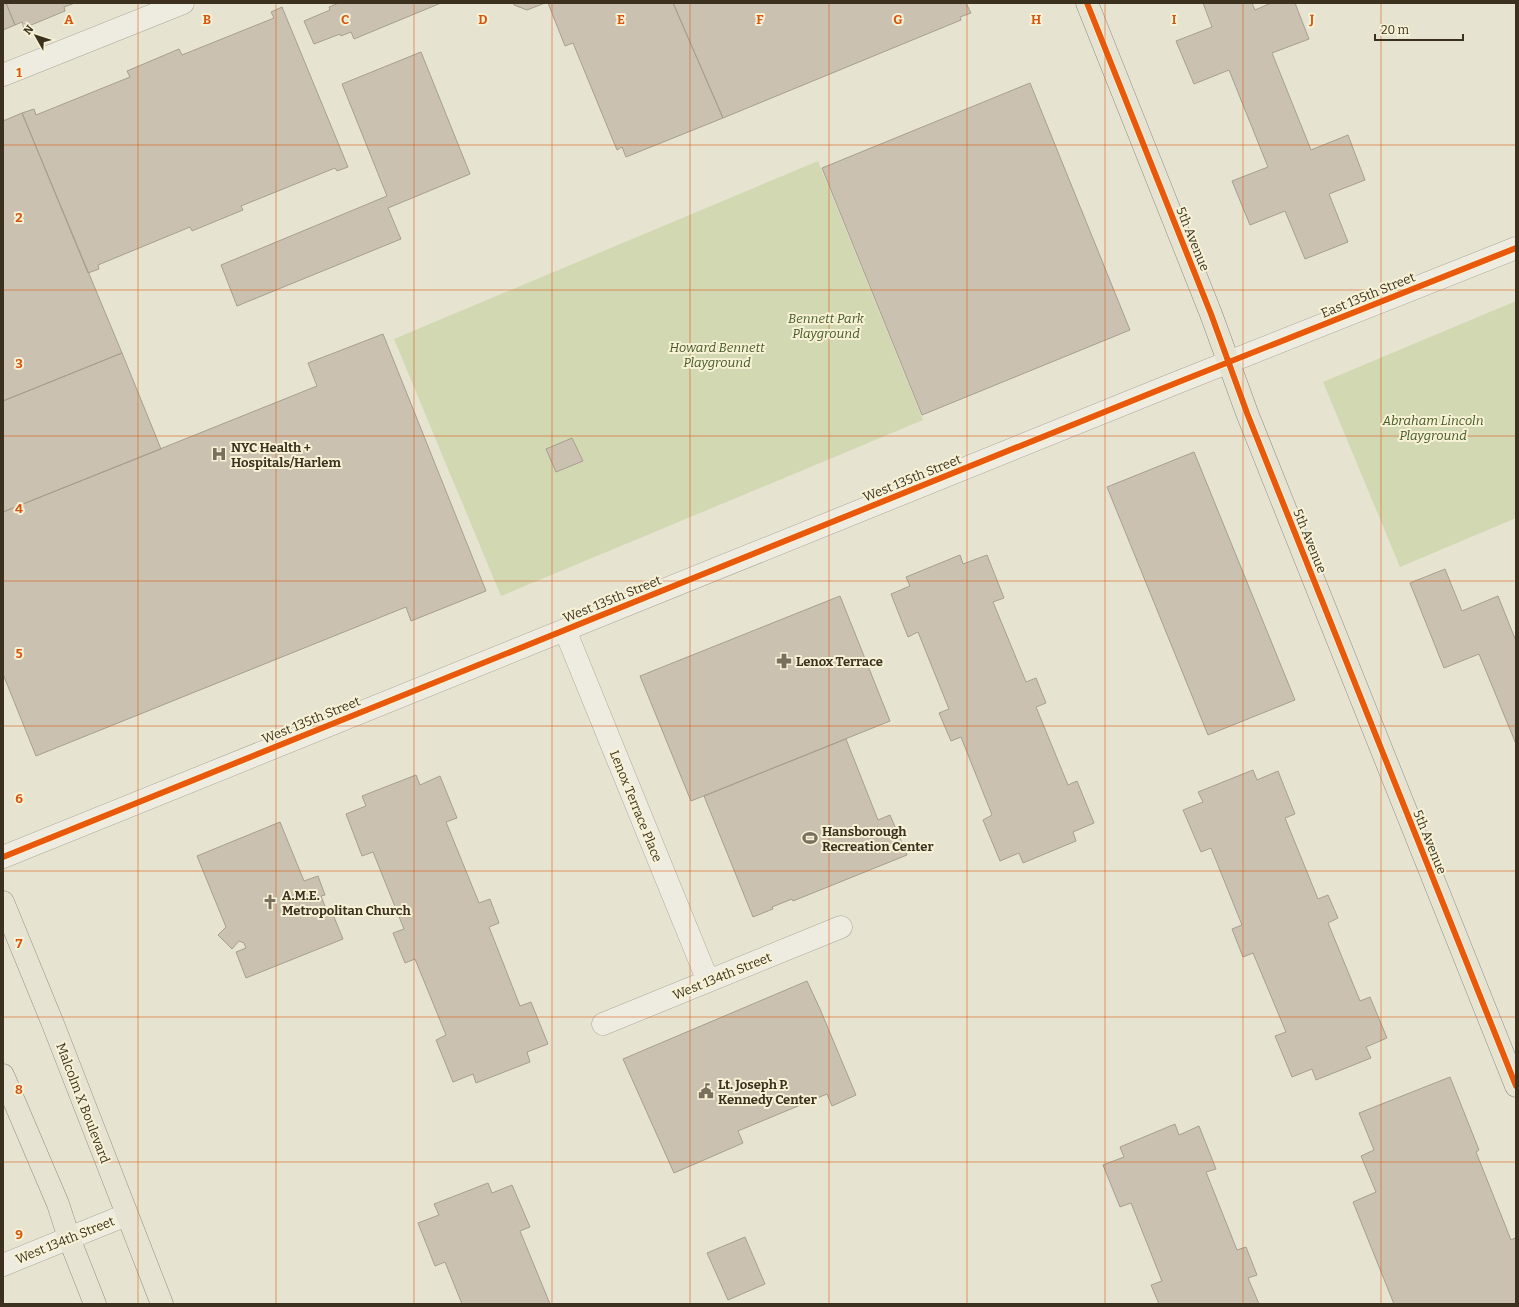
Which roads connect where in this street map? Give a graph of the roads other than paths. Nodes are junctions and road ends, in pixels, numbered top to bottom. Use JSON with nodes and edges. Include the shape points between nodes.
{"nodes":[{"id":1,"x":183,"y":3,"type":"edge"},
{"id":2,"x":1087,"y":3,"type":"edge"},
{"id":3,"x":3,"y":75,"type":"edge"},
{"id":4,"x":1516,"y":248,"type":"edge"},
{"id":5,"x":1228,"y":363,"type":"junction"},
{"id":6,"x":565,"y":630,"type":"junction"},
{"id":7,"x":3,"y":856,"type":"edge"},
{"id":8,"x":3,"y":902,"type":"edge"},
{"id":9,"x":841,"y":927,"type":"dead end"},
{"id":10,"x":708,"y":981,"type":"junction"},
{"id":11,"x":603,"y":1024,"type":"dead end"},
{"id":12,"x":3,"y":1075,"type":"edge"},
{"id":13,"x":1516,"y":1086,"type":"edge"},
{"id":14,"x":126,"y":1215,"type":"junction"},
{"id":15,"x":69,"y":1238,"type":"junction"},
{"id":16,"x":3,"y":1265,"type":"edge"},
{"id":17,"x":94,"y":1304,"type":"edge"},
{"id":18,"x":162,"y":1304,"type":"edge"}],
"edges":[{"from":1,"to":3,"type":"street"},
{"from":2,"to":5,"type":"main road","name":"5th Avenue","via":[[1211,314]]},
{"from":4,"to":5,"type":"street","name":"East 135th Street"},
{"from":5,"to":6,"type":"street","name":"West 135th Street"},
{"from":5,"to":13,"type":"main road","name":"5th Avenue"},
{"from":6,"to":7,"type":"street","name":"West 135th Street"},
{"from":6,"to":10,"type":"street","name":"Lenox Terrace Place"},
{"from":8,"to":14,"type":"main road","name":"Malcolm X Boulevard"},
{"from":9,"to":10,"type":"street","name":"West 134th Street"},
{"from":10,"to":11,"type":"street","name":"West 134th Street"},
{"from":12,"to":15,"type":"main road","via":[[58,1204]]},
{"from":14,"to":15,"type":"street","name":"West 134th Street"},
{"from":14,"to":18,"type":"main road","name":"Malcolm X Boulevard"},
{"from":15,"to":16,"type":"street","name":"West 134th Street"},
{"from":15,"to":17,"type":"main road"}]}
